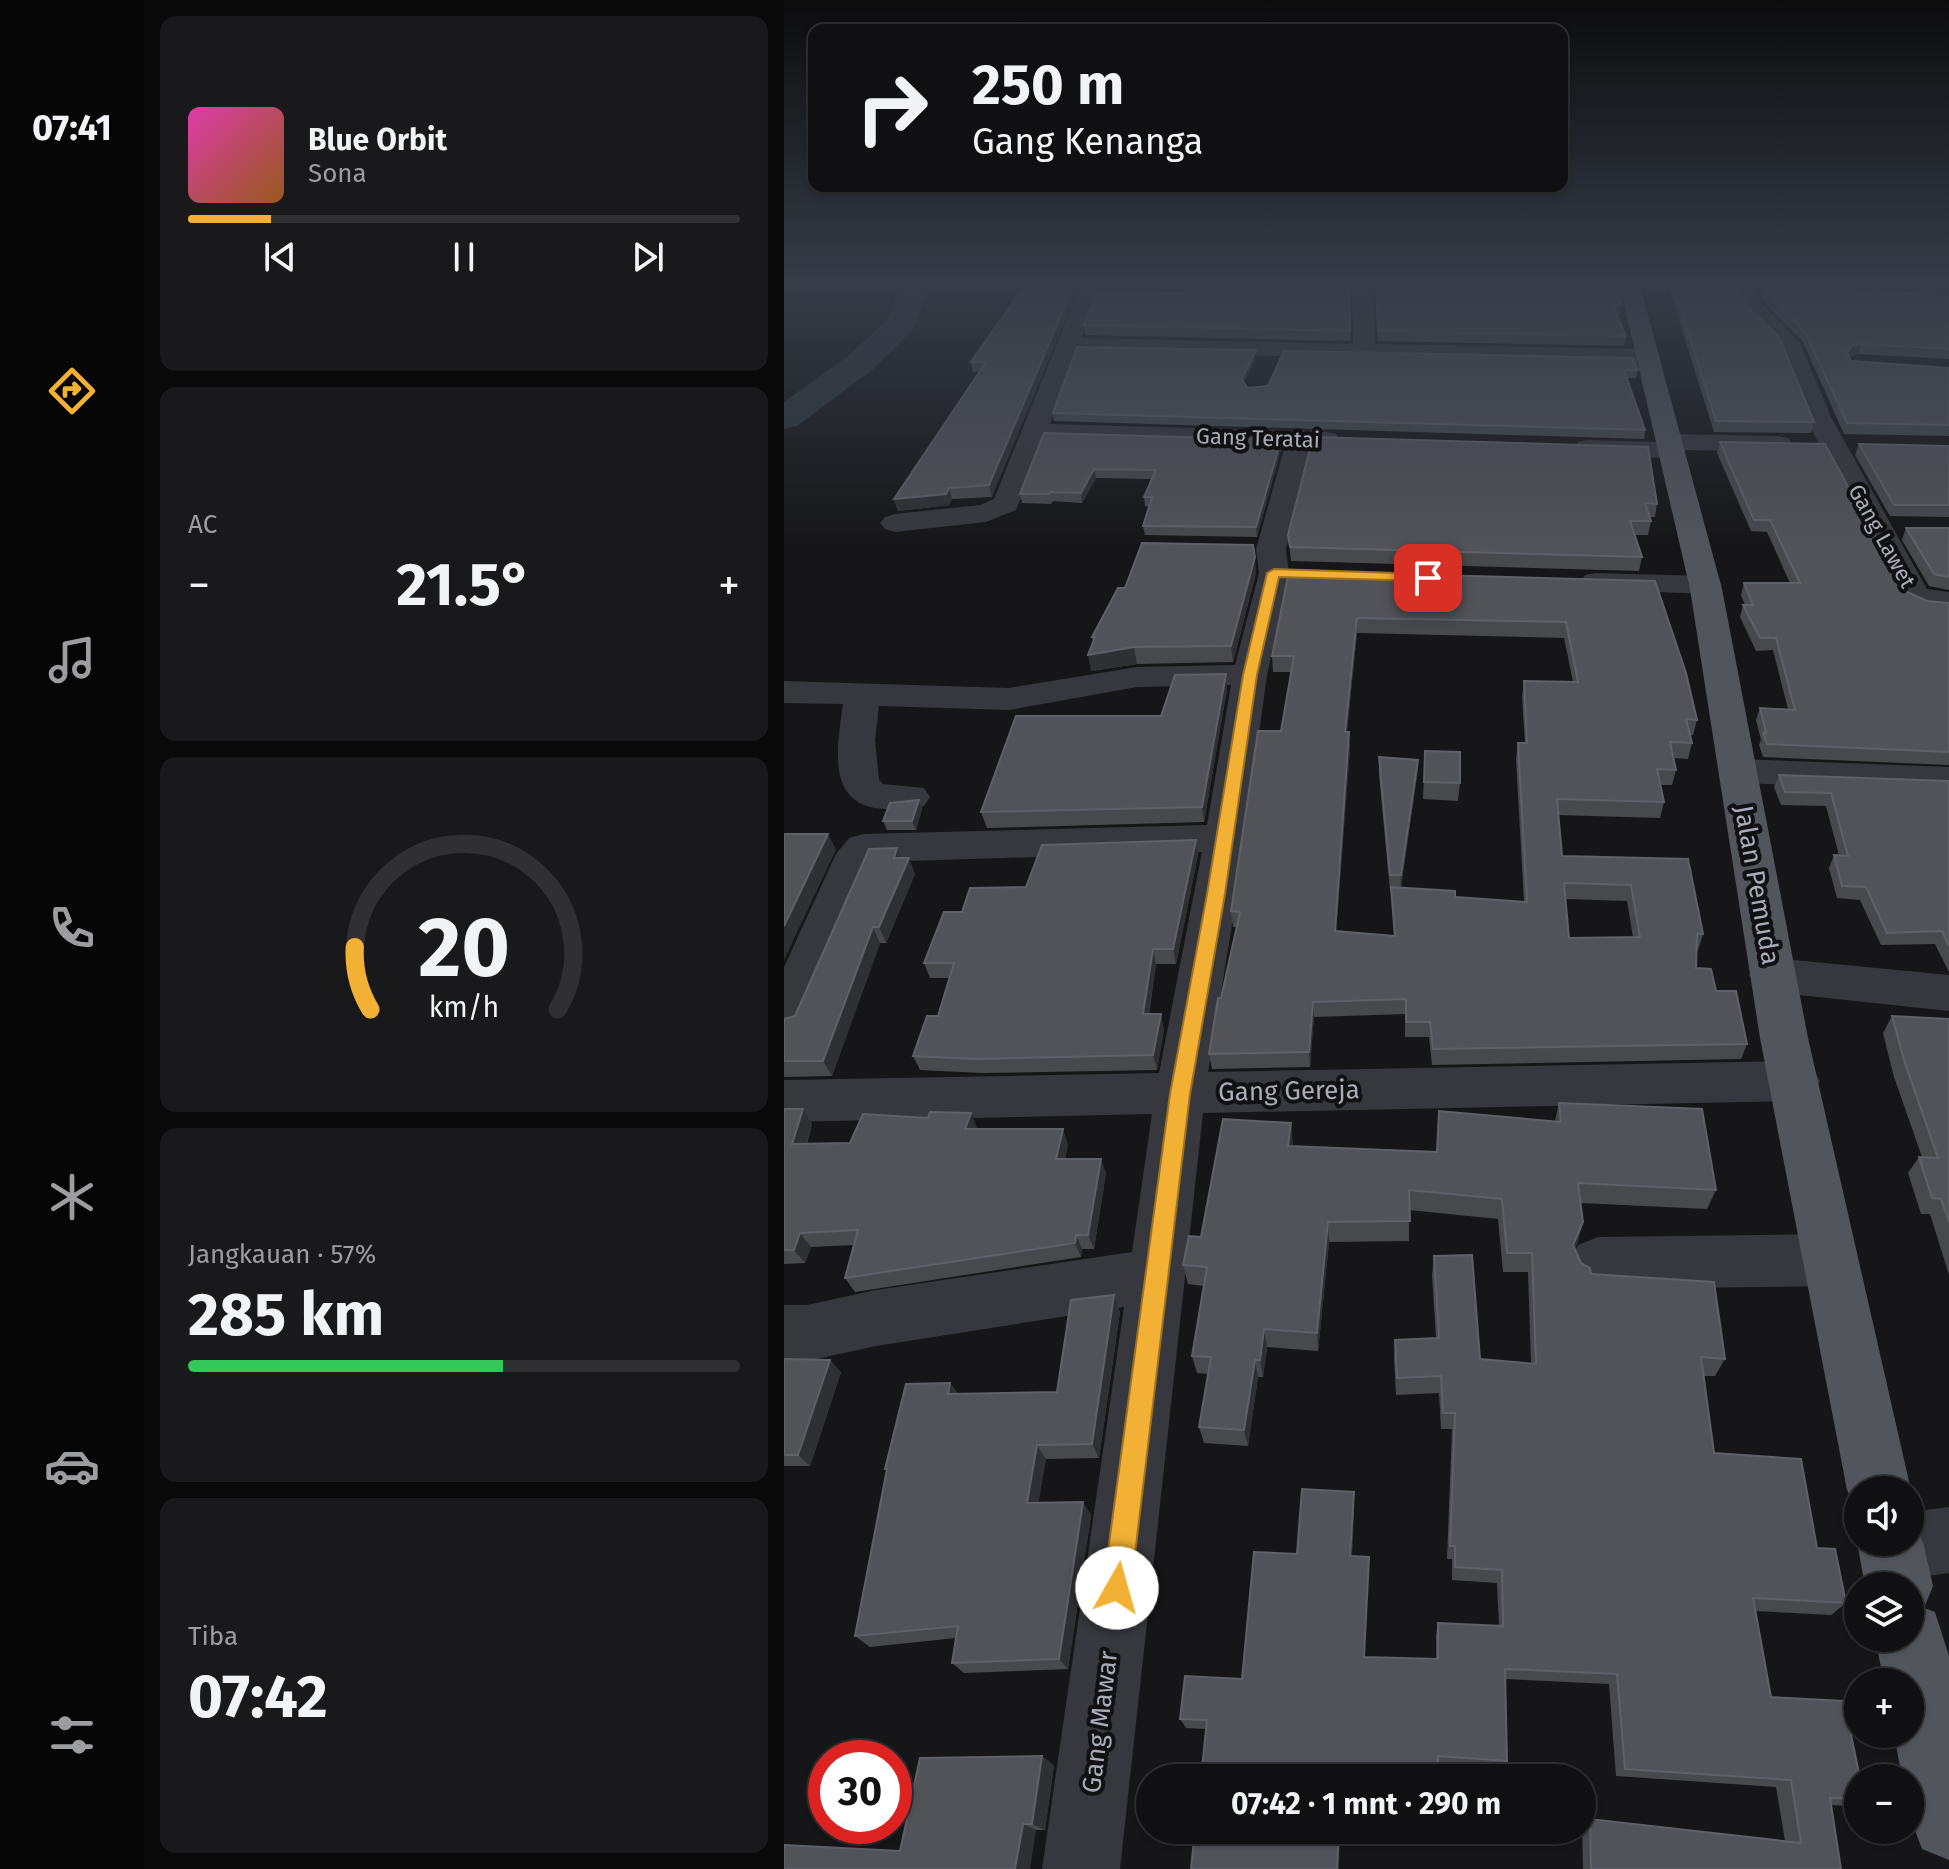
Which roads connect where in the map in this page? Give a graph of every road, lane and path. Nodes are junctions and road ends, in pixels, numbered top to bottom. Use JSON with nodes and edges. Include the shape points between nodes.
{"nodes":[{"id":1,"x":1059,"y":369,"type":"edge"},
{"id":2,"x":1648,"y":369,"type":"edge"},
{"id":3,"x":1799,"y":369,"type":"edge"},
{"id":4,"x":1036,"y":431,"type":"junction"},
{"id":5,"x":1324,"y":440,"type":"joint"},
{"id":6,"x":1848,"y":445,"type":"junction"},
{"id":7,"x":1673,"y":446,"type":"junction"},
{"id":8,"x":1567,"y":448,"type":"edge"},
{"id":9,"x":895,"y":523,"type":"dead end"},
{"id":10,"x":1567,"y":582,"type":"edge"},
{"id":11,"x":1706,"y":585,"type":"junction"},
{"id":12,"x":1949,"y":602,"type":"edge"},
{"id":13,"x":1250,"y":675,"type":"junction"},
{"id":14,"x":784,"y":692,"type":"edge"},
{"id":15,"x":862,"y":697,"type":"junction"},
{"id":16,"x":1738,"y":771,"type":"junction"},
{"id":17,"x":1949,"y":779,"type":"edge"},
{"id":18,"x":910,"y":797,"type":"edge"},
{"id":19,"x":1225,"y":838,"type":"junction"},
{"id":20,"x":1772,"y":975,"type":"junction"},
{"id":21,"x":1949,"y":993,"type":"edge"},
{"id":22,"x":784,"y":1017,"type":"edge"},
{"id":23,"x":1795,"y":1081,"type":"junction"},
{"id":24,"x":1180,"y":1094,"type":"junction"},
{"id":25,"x":784,"y":1101,"type":"edge"},
{"id":26,"x":1828,"y":1260,"type":"junction"},
{"id":27,"x":1598,"y":1263,"type":"dead end"},
{"id":28,"x":1157,"y":1275,"type":"junction"},
{"id":29,"x":784,"y":1333,"type":"edge"},
{"id":30,"x":1885,"y":1476,"type":"edge"},
{"id":31,"x":1913,"y":1652,"type":"edge"},
{"id":32,"x":1949,"y":1822,"type":"edge"},
{"id":33,"x":1081,"y":1869,"type":"edge"}],
"edges":[{"from":1,"to":4,"type":"street"},
{"from":2,"to":7,"type":"main road","name":"Jalan Pemuda"},
{"from":3,"to":6,"type":"street","name":"Gang Lawet","via":[[1818,417]]},
{"from":4,"to":5,"type":"street","name":"Gang Teratai"},
{"from":4,"to":9,"type":"street","via":[[1000,509]]},
{"from":5,"to":13,"type":"street","name":"Gang Mawar","via":[[1272,561]]},
{"from":6,"to":7,"type":"street"},
{"from":6,"to":12,"type":"street","name":"Gang Lawet","via":[[1891,528],[1914,595]]},
{"from":7,"to":8,"type":"street"},
{"from":7,"to":11,"type":"main road","name":"Jalan Pemuda"},
{"from":10,"to":11,"type":"street"},
{"from":11,"to":16,"type":"main road","name":"Jalan Pemuda"},
{"from":13,"to":15,"type":"street","via":[[1137,677],[1009,699]]},
{"from":13,"to":19,"type":"street","name":"Gang Mawar"},
{"from":14,"to":15,"type":"street"},
{"from":15,"to":18,"type":"street","via":[[857,740],[860,785],[874,796]]},
{"from":16,"to":17,"type":"street"},
{"from":16,"to":20,"type":"main road","name":"Jalan Pemuda"},
{"from":19,"to":22,"type":"street","via":[[863,848]]},
{"from":19,"to":24,"type":"street","name":"Gang Mawar"},
{"from":20,"to":21,"type":"street"},
{"from":20,"to":23,"type":"main road","name":"Jalan Pemuda"},
{"from":23,"to":24,"type":"street","name":"Gang Gereja"},
{"from":23,"to":26,"type":"main road","name":"Jalan Pemuda"},
{"from":24,"to":25,"type":"street","name":"Gang Gereja"},
{"from":24,"to":28,"type":"street","name":"Gang Mawar"},
{"from":26,"to":27,"type":"street"},
{"from":26,"to":30,"type":"main road","name":"Jalan Pemuda"},
{"from":28,"to":29,"type":"street"},
{"from":28,"to":33,"type":"street","name":"Gang Mawar"},
{"from":31,"to":32,"type":"main road"}]}
